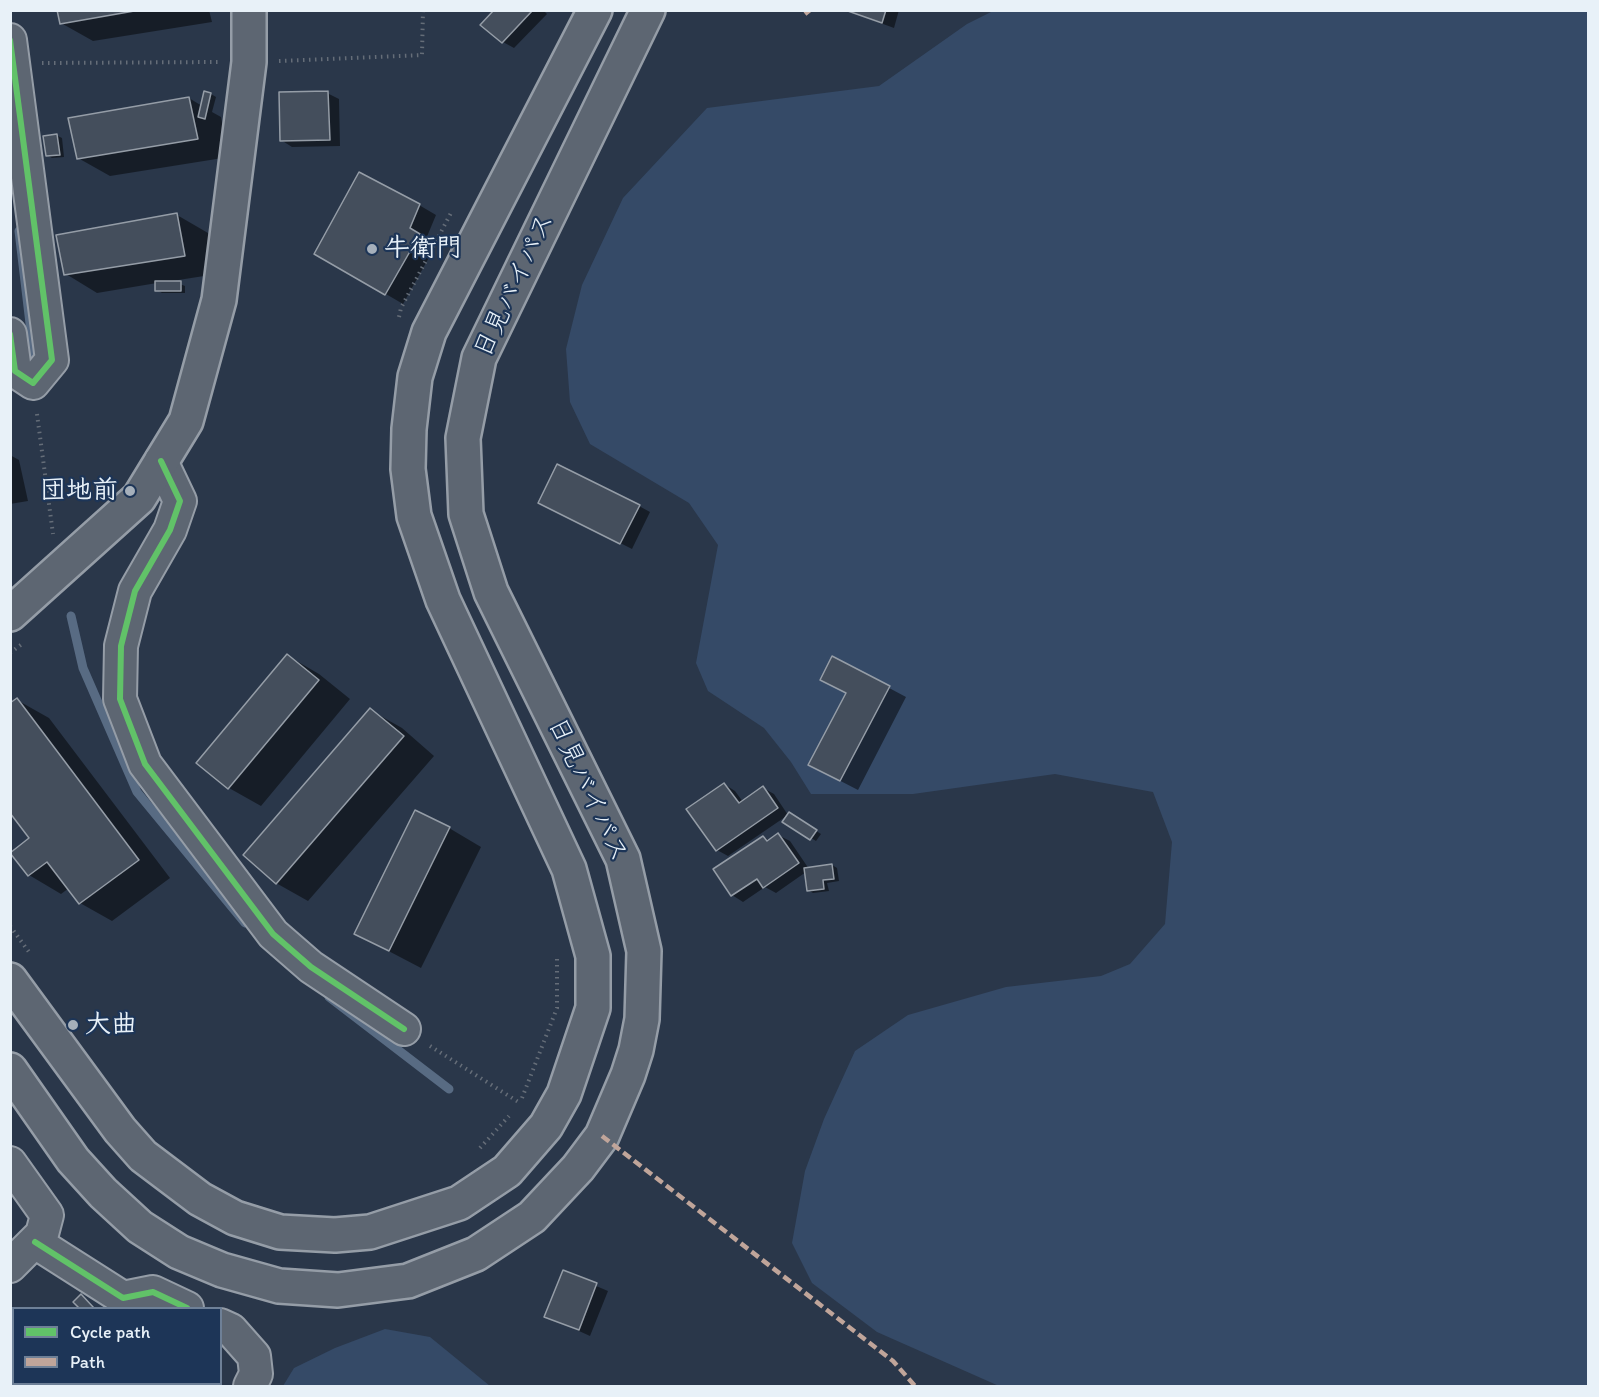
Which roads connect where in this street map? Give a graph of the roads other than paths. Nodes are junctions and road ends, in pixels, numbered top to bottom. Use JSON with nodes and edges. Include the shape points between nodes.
{"nodes":[{"id":1,"x":249,"y":10,"type":"edge"},
{"id":2,"x":595,"y":10,"type":"edge"},
{"id":3,"x":648,"y":10,"type":"edge"},
{"id":4,"x":12,"y":57,"type":"edge"},
{"id":5,"x":10,"y":334,"type":"edge"},
{"id":6,"x":162,"y":461,"type":"junction"},
{"id":7,"x":10,"y":614,"type":"edge"},
{"id":8,"x":10,"y":980,"type":"edge"},
{"id":9,"x":404,"y":1029,"type":"road end"},
{"id":10,"x":10,"y":1070,"type":"edge"},
{"id":11,"x":10,"y":1163,"type":"edge"},
{"id":12,"x":35,"y":1242,"type":"junction"},
{"id":13,"x":10,"y":1266,"type":"edge"},
{"id":14,"x":185,"y":1307,"type":"edge"},
{"id":15,"x":222,"y":1326,"type":"edge"},
{"id":16,"x":250,"y":1386,"type":"edge"}],
"edges":[{"from":1,"to":6,"type":"main road","via":[[249,62],[219,300],[186,421]]},
{"from":2,"to":8,"type":"main road","name":"日見バイパス","via":[[429,332],[415,377],[409,429],[408,469],[414,516],[443,600],[569,869],[593,956],[593,1008],[564,1094],[546,1126],[507,1171],[459,1203],[370,1233],[279,1232],[236,1218],[200,1199],[143,1156]]},
{"from":3,"to":10,"type":"main road","name":"日見バイパス","via":[[479,358],[463,438],[466,514],[491,592],[623,859],[644,951],[642,1019],[636,1050],[602,1136],[532,1217],[476,1254],[408,1281],[338,1290],[279,1286],[222,1270],[179,1252],[140,1227],[73,1160]]},
{"from":4,"to":5,"type":"street","via":[[51,360],[33,383],[15,371]]},
{"from":6,"to":7,"type":"main road","via":[[139,498]]},
{"from":6,"to":9,"type":"street","via":[[180,501],[170,530],[135,591],[122,646],[120,699],[145,764],[273,934],[311,967]]},
{"from":11,"to":12,"type":"street","via":[[46,1215],[42,1234]]},
{"from":12,"to":13,"type":"street"},
{"from":12,"to":14,"type":"street","via":[[123,1298],[153,1292]]},
{"from":15,"to":16,"type":"street","via":[[231,1330],[254,1356],[256,1374]]}]}
